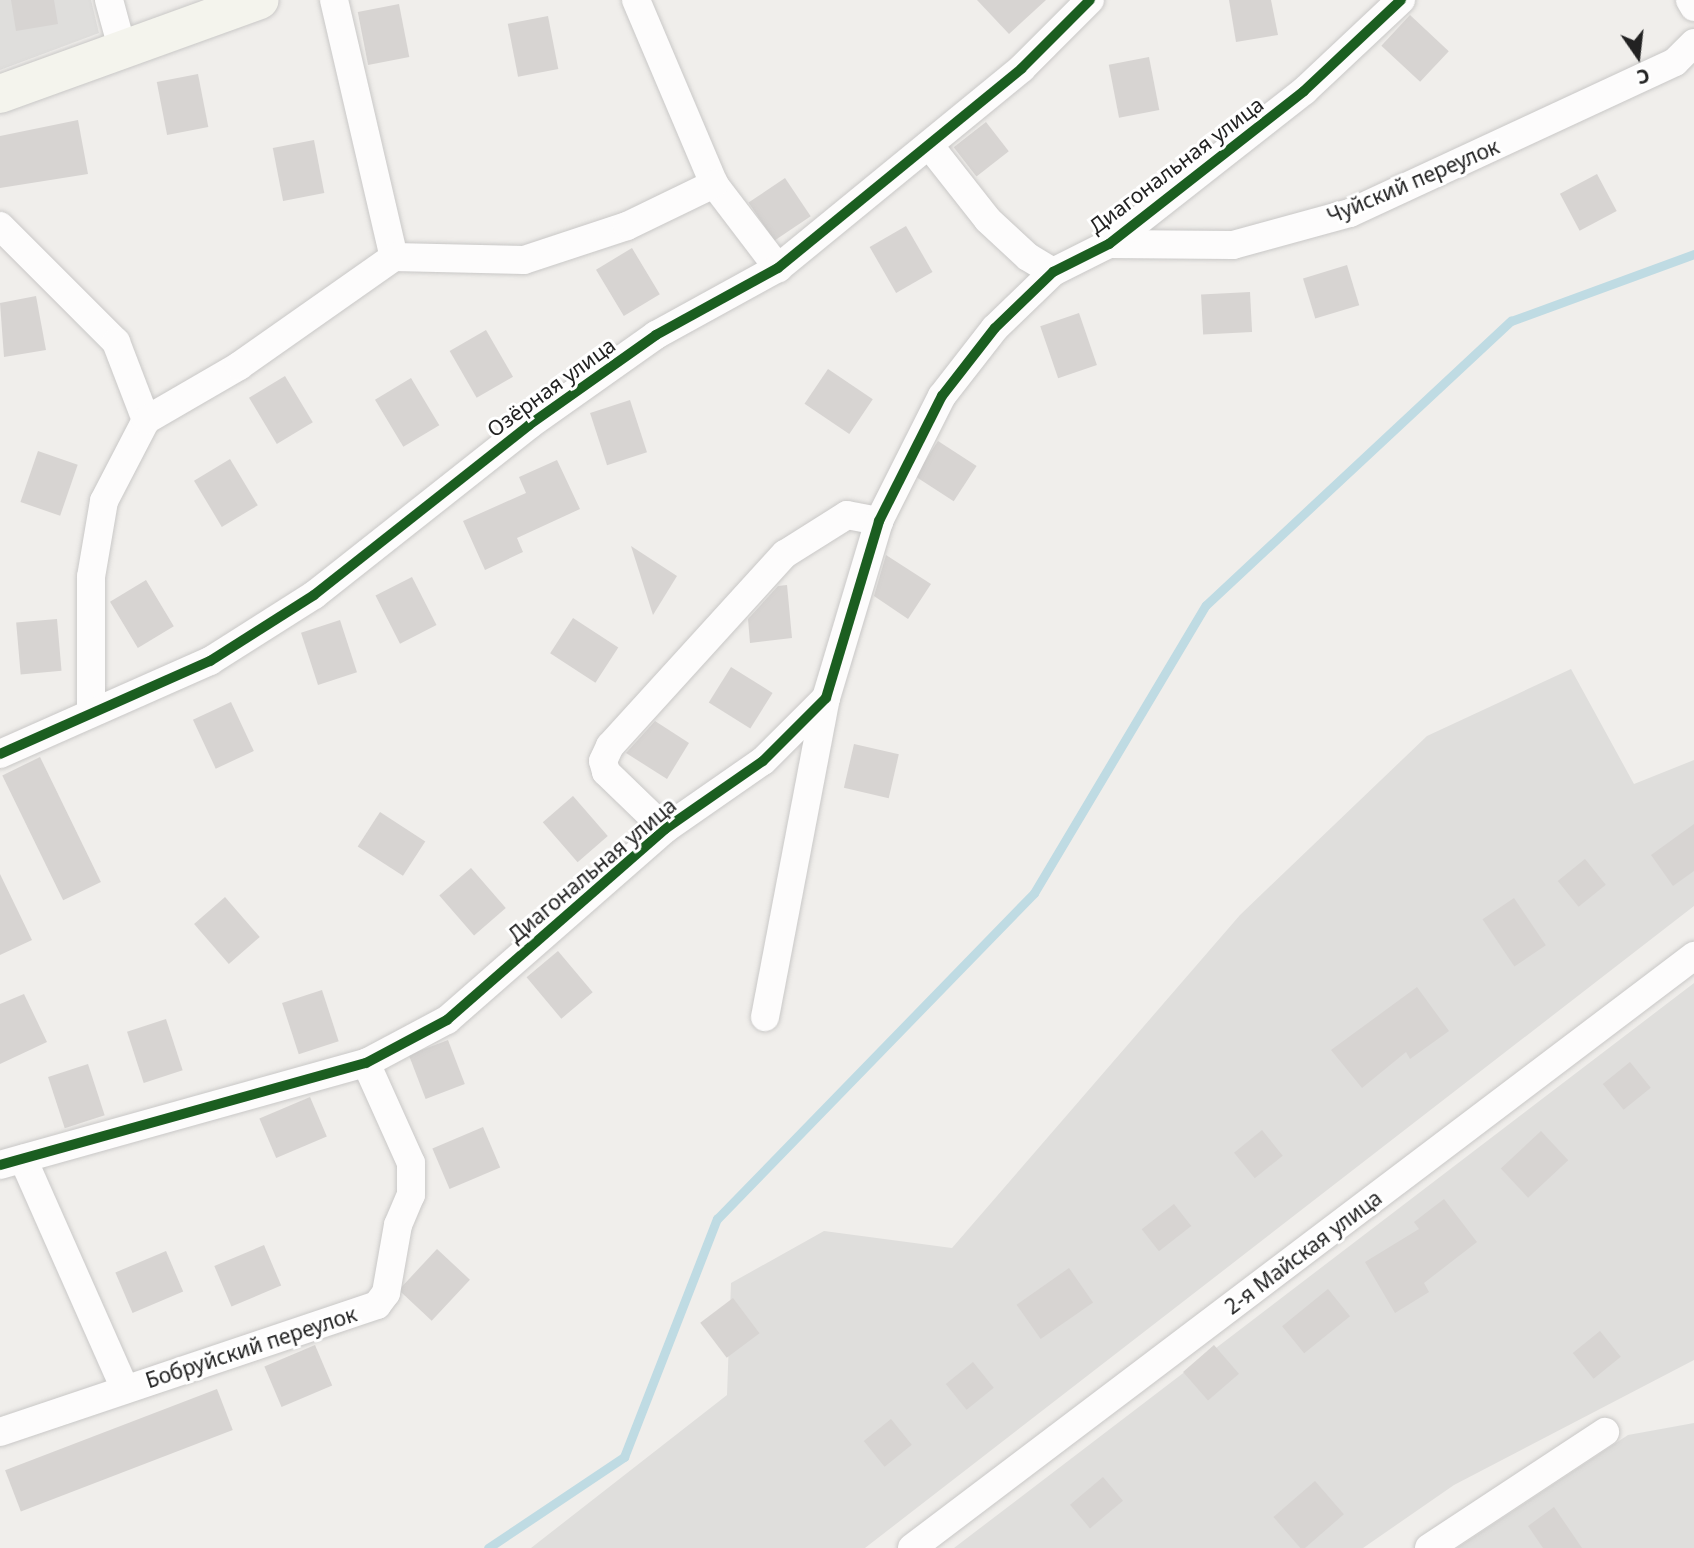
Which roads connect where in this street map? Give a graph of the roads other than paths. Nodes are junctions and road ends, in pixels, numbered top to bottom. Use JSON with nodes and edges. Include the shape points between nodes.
{"nodes":[{"id":1,"x":109,"y":0,"type":"edge"},
{"id":2,"x":259,"y":0,"type":"edge"},
{"id":3,"x":334,"y":0,"type":"edge"},
{"id":4,"x":636,"y":0,"type":"edge"},
{"id":5,"x":1090,"y":0,"type":"edge"},
{"id":6,"x":1401,"y":0,"type":"edge"},
{"id":7,"x":1690,"y":0,"type":"edge"},
{"id":8,"x":1694,"y":7,"type":"edge"},
{"id":9,"x":1694,"y":43,"type":"edge"},
{"id":10,"x":122,"y":48,"type":"junction"},
{"id":11,"x":0,"y":94,"type":"edge"},
{"id":12,"x":929,"y":145,"type":"junction"},
{"id":13,"x":714,"y":184,"type":"junction"},
{"id":14,"x":0,"y":226,"type":"edge"},
{"id":15,"x":1109,"y":244,"type":"junction"},
{"id":16,"x":394,"y":257,"type":"junction"},
{"id":17,"x":778,"y":268,"type":"junction"},
{"id":18,"x":1053,"y":272,"type":"junction"},
{"id":19,"x":146,"y":420,"type":"junction"},
{"id":20,"x":879,"y":521,"type":"junction"},
{"id":21,"x":825,"y":698,"type":"junction"},
{"id":22,"x":92,"y":711,"type":"junction"},
{"id":23,"x":0,"y":754,"type":"edge"},
{"id":24,"x":665,"y":829,"type":"junction"},
{"id":25,"x":1694,"y":956,"type":"edge"},
{"id":26,"x":765,"y":1017,"type":"dead end"},
{"id":27,"x":366,"y":1062,"type":"junction"},
{"id":28,"x":11,"y":1162,"type":"edge"},
{"id":29,"x":125,"y":1389,"type":"junction"},
{"id":30,"x":0,"y":1432,"type":"edge"},
{"id":31,"x":1605,"y":1432,"type":"dead end"},
{"id":32,"x":912,"y":1548,"type":"edge"},
{"id":33,"x":1429,"y":1548,"type":"edge"}],
"edges":[{"from":1,"to":10,"type":"street"},
{"from":2,"to":10,"type":"main road"},
{"from":3,"to":16,"type":"street"},
{"from":4,"to":13,"type":"street"},
{"from":5,"to":12,"type":"street","name":"Озёрная улица","via":[[1023,68]]},
{"from":6,"to":15,"type":"street","name":"Диагональная улица","via":[[1304,91]]},
{"from":7,"to":8,"type":"street"},
{"from":9,"to":15,"type":"street","name":"Чуйский переулок","via":[[1675,62],[1350,212],[1233,245]]},
{"from":10,"to":11,"type":"main road"},
{"from":12,"to":17,"type":"street","name":"Озёрная улица"},
{"from":12,"to":18,"type":"street","via":[[988,220]]},
{"from":13,"to":16,"type":"street","via":[[627,226],[524,260]]},
{"from":13,"to":17,"type":"street"},
{"from":14,"to":19,"type":"street","via":[[116,342]]},
{"from":15,"to":18,"type":"street","name":"Диагональная улица"},
{"from":16,"to":19,"type":"street","via":[[239,366]]},
{"from":17,"to":22,"type":"street","name":"Озёрная улица","via":[[635,350],[529,425],[314,595],[210,661]]},
{"from":18,"to":20,"type":"street","name":"Диагональная улица","via":[[995,328],[942,396]]},
{"from":19,"to":22,"type":"street","via":[[102,513],[91,577]]},
{"from":20,"to":21,"type":"street","name":"Диагональная улица"},
{"from":20,"to":24,"type":"street","via":[[847,515],[785,554],[610,746],[603,761],[606,772]]},
{"from":21,"to":24,"type":"street","name":"Диагональная улица","via":[[764,761]]},
{"from":21,"to":26,"type":"street"},
{"from":22,"to":23,"type":"street","name":"Озёрная улица"},
{"from":24,"to":27,"type":"street","name":"Диагональная улица","via":[[447,1020]]},
{"from":25,"to":32,"type":"street","name":"2-я Майская улица"},
{"from":27,"to":28,"type":"street","name":"Диагональная улица"},
{"from":27,"to":29,"type":"street","name":"Бобруйский переулок","via":[[411,1163],[411,1195],[398,1225],[386,1293],[377,1305]]},
{"from":28,"to":29,"type":"street"},
{"from":29,"to":30,"type":"street","name":"Бобруйский переулок"},
{"from":31,"to":33,"type":"street"}]}
